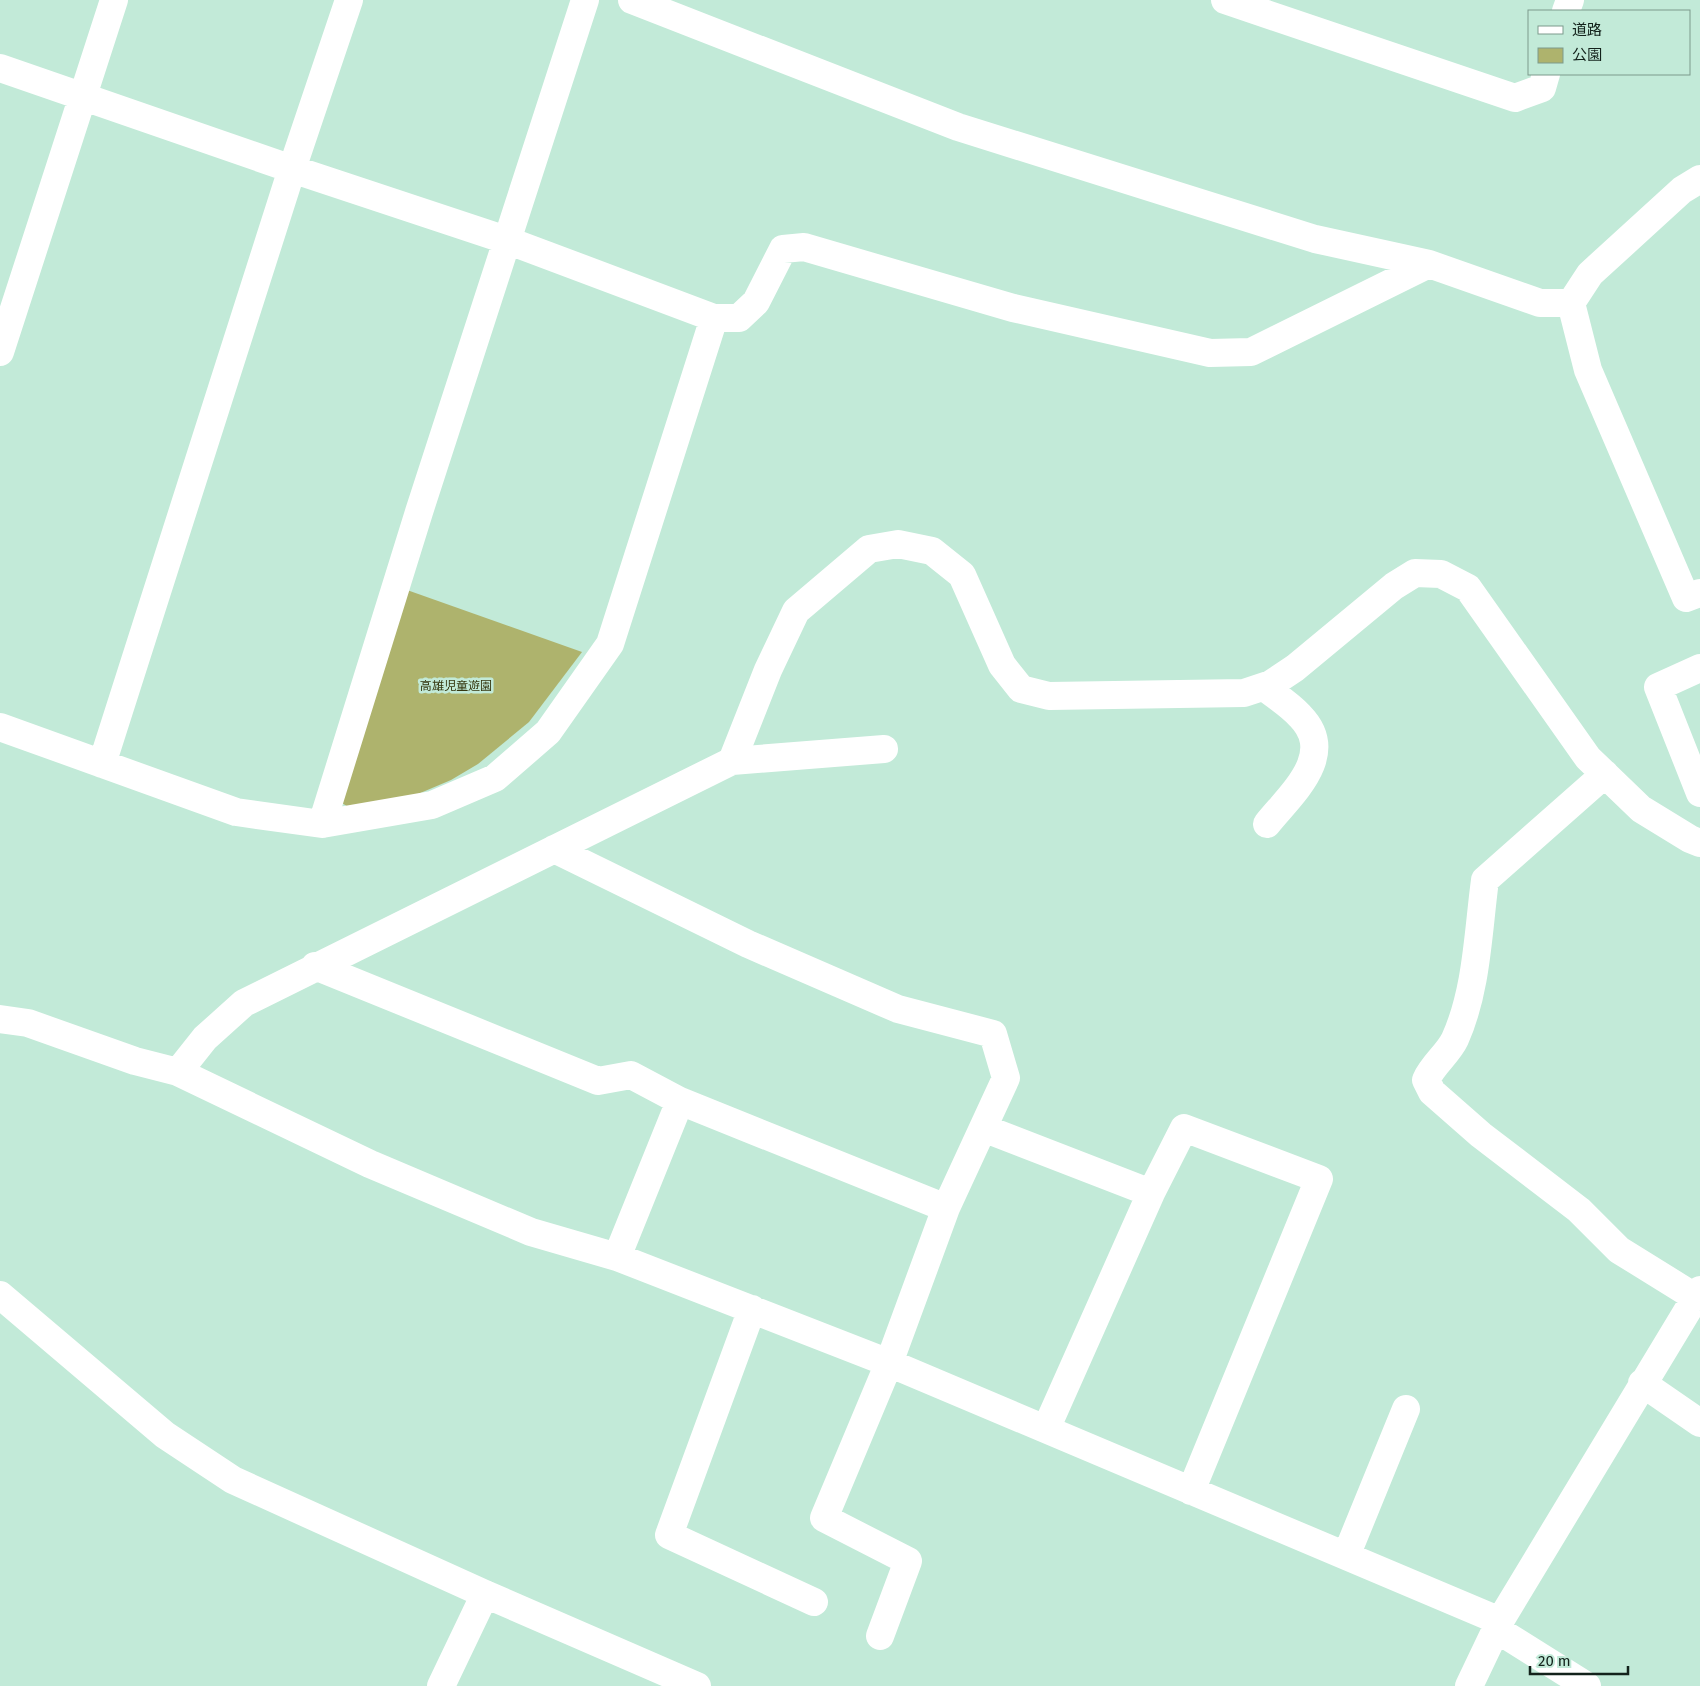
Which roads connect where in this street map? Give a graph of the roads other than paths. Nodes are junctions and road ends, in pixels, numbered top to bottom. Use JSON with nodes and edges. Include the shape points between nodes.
{"nodes":[{"id":1,"x":114,"y":0,"type":"edge"},
{"id":2,"x":350,"y":0,"type":"edge"},
{"id":3,"x":585,"y":0,"type":"edge"},
{"id":4,"x":1225,"y":0,"type":"edge"},
{"id":5,"x":642,"y":2,"type":"edge"},
{"id":6,"x":0,"y":68,"type":"edge"},
{"id":7,"x":1546,"y":75,"type":"edge"},
{"id":8,"x":84,"y":95,"type":"junction"},
{"id":9,"x":292,"y":169,"type":"junction"},
{"id":10,"x":1700,"y":179,"type":"edge"},
{"id":11,"x":509,"y":241,"type":"junction"},
{"id":12,"x":1429,"y":264,"type":"junction"},
{"id":13,"x":9,"y":295,"type":"edge"},
{"id":14,"x":1572,"y":303,"type":"junction"},
{"id":15,"x":714,"y":318,"type":"junction"},
{"id":16,"x":0,"y":352,"type":"edge"},
{"id":17,"x":1700,"y":593,"type":"edge"},
{"id":18,"x":1700,"y":668,"type":"edge"},
{"id":19,"x":1264,"y":687,"type":"junction"},
{"id":20,"x":0,"y":727,"type":"edge"},
{"id":21,"x":884,"y":750,"type":"dead end"},
{"id":22,"x":732,"y":760,"type":"junction"},
{"id":23,"x":102,"y":764,"type":"junction"},
{"id":24,"x":1605,"y":774,"type":"junction"},
{"id":25,"x":1700,"y":792,"type":"edge"},
{"id":26,"x":322,"y":824,"type":"junction"},
{"id":27,"x":1267,"y":824,"type":"dead end"},
{"id":28,"x":1700,"y":843,"type":"edge"},
{"id":29,"x":554,"y":849,"type":"junction"},
{"id":30,"x":315,"y":966,"type":"junction"},
{"id":31,"x":0,"y":1019,"type":"edge"},
{"id":32,"x":178,"y":1072,"type":"junction"},
{"id":33,"x":680,"y":1101,"type":"junction"},
{"id":34,"x":983,"y":1128,"type":"junction"},
{"id":35,"x":1151,"y":1193,"type":"junction"},
{"id":36,"x":946,"y":1208,"type":"junction"},
{"id":37,"x":617,"y":1257,"type":"junction"},
{"id":38,"x":1698,"y":1293,"type":"edge"},
{"id":39,"x":0,"y":1295,"type":"edge"},
{"id":40,"x":752,"y":1309,"type":"junction"},
{"id":41,"x":889,"y":1363,"type":"junction"},
{"id":42,"x":1642,"y":1383,"type":"junction"},
{"id":43,"x":1406,"y":1410,"type":"dead end"},
{"id":44,"x":1700,"y":1424,"type":"edge"},
{"id":45,"x":1046,"y":1429,"type":"junction"},
{"id":46,"x":1191,"y":1491,"type":"junction"},
{"id":47,"x":1346,"y":1556,"type":"junction"},
{"id":48,"x":485,"y":1594,"type":"junction"},
{"id":49,"x":814,"y":1602,"type":"dead end"},
{"id":50,"x":1498,"y":1625,"type":"junction"},
{"id":51,"x":880,"y":1636,"type":"dead end"},
{"id":52,"x":441,"y":1686,"type":"edge"},
{"id":53,"x":697,"y":1686,"type":"edge"},
{"id":54,"x":1469,"y":1686,"type":"edge"},
{"id":55,"x":1587,"y":1686,"type":"edge"}],
"edges":[{"from":1,"to":8,"type":"street"},
{"from":2,"to":9,"type":"street"},
{"from":3,"to":11,"type":"street"},
{"from":4,"to":7,"type":"street","via":[[1515,98],[1542,88]]},
{"from":5,"to":12,"type":"street","via":[[958,127],[1314,239]]},
{"from":6,"to":8,"type":"street"},
{"from":8,"to":9,"type":"street"},
{"from":8,"to":13,"type":"street"},
{"from":9,"to":11,"type":"street"},
{"from":9,"to":23,"type":"street"},
{"from":10,"to":14,"type":"street","via":[[1682,190],[1590,274]]},
{"from":11,"to":15,"type":"street"},
{"from":11,"to":26,"type":"street"},
{"from":12,"to":14,"type":"street","via":[[1540,303]]},
{"from":12,"to":15,"type":"street","via":[[1251,352],[1210,353],[1013,308],[804,247],[782,249],[756,302],[739,318]]},
{"from":13,"to":16,"type":"street"},
{"from":14,"to":17,"type":"street","via":[[1588,370],[1686,598]]},
{"from":15,"to":26,"type":"street","via":[[610,644],[548,732],[495,778],[432,805]]},
{"from":18,"to":25,"type":"street","via":[[1658,687]]},
{"from":19,"to":22,"type":"street","via":[[1244,693],[1049,696],[1021,689],[1002,665],[962,575],[932,551],[898,544],[868,549],[796,611]]},
{"from":19,"to":24,"type":"street","via":[[1295,668],[1394,586],[1415,573],[1441,574],[1468,588],[1588,758]]},
{"from":19,"to":27,"type":"street","via":[[1301,717],[1312,737],[1315,752],[1310,770]]},
{"from":20,"to":23,"type":"street"},
{"from":21,"to":22,"type":"street"},
{"from":22,"to":29,"type":"street"},
{"from":23,"to":26,"type":"street","via":[[236,812]]},
{"from":24,"to":28,"type":"street","via":[[1641,809]]},
{"from":24,"to":38,"type":"street","via":[[1485,880],[1468,1005],[1454,1041],[1432,1067],[1426,1080],[1432,1092],[1481,1135],[1579,1210],[1619,1250]]},
{"from":29,"to":30,"type":"street"},
{"from":29,"to":34,"type":"street","via":[[748,944],[889,1005],[993,1034],[1006,1078]]},
{"from":30,"to":32,"type":"street","via":[[244,1003],[205,1038]]},
{"from":30,"to":33,"type":"street","via":[[598,1081],[631,1075]]},
{"from":31,"to":32,"type":"street","via":[[28,1023],[135,1061]]},
{"from":32,"to":37,"type":"street","via":[[370,1164],[531,1232]]},
{"from":33,"to":36,"type":"street"},
{"from":33,"to":37,"type":"street"},
{"from":34,"to":35,"type":"street"},
{"from":34,"to":36,"type":"street"},
{"from":35,"to":45,"type":"street"},
{"from":35,"to":46,"type":"street","via":[[1184,1128],[1320,1179]]},
{"from":36,"to":41,"type":"street"},
{"from":37,"to":40,"type":"street"},
{"from":38,"to":42,"type":"street"},
{"from":39,"to":48,"type":"street","via":[[165,1435],[233,1480]]},
{"from":40,"to":41,"type":"street"},
{"from":40,"to":49,"type":"street","via":[[669,1535]]},
{"from":41,"to":45,"type":"street"},
{"from":41,"to":51,"type":"street","via":[[824,1518],[908,1561]]},
{"from":42,"to":44,"type":"street"},
{"from":42,"to":50,"type":"street"},
{"from":43,"to":47,"type":"street"},
{"from":45,"to":46,"type":"street"},
{"from":46,"to":47,"type":"street"},
{"from":47,"to":50,"type":"street"},
{"from":48,"to":52,"type":"street"},
{"from":48,"to":53,"type":"street"},
{"from":50,"to":54,"type":"street"},
{"from":50,"to":55,"type":"street"}]}
